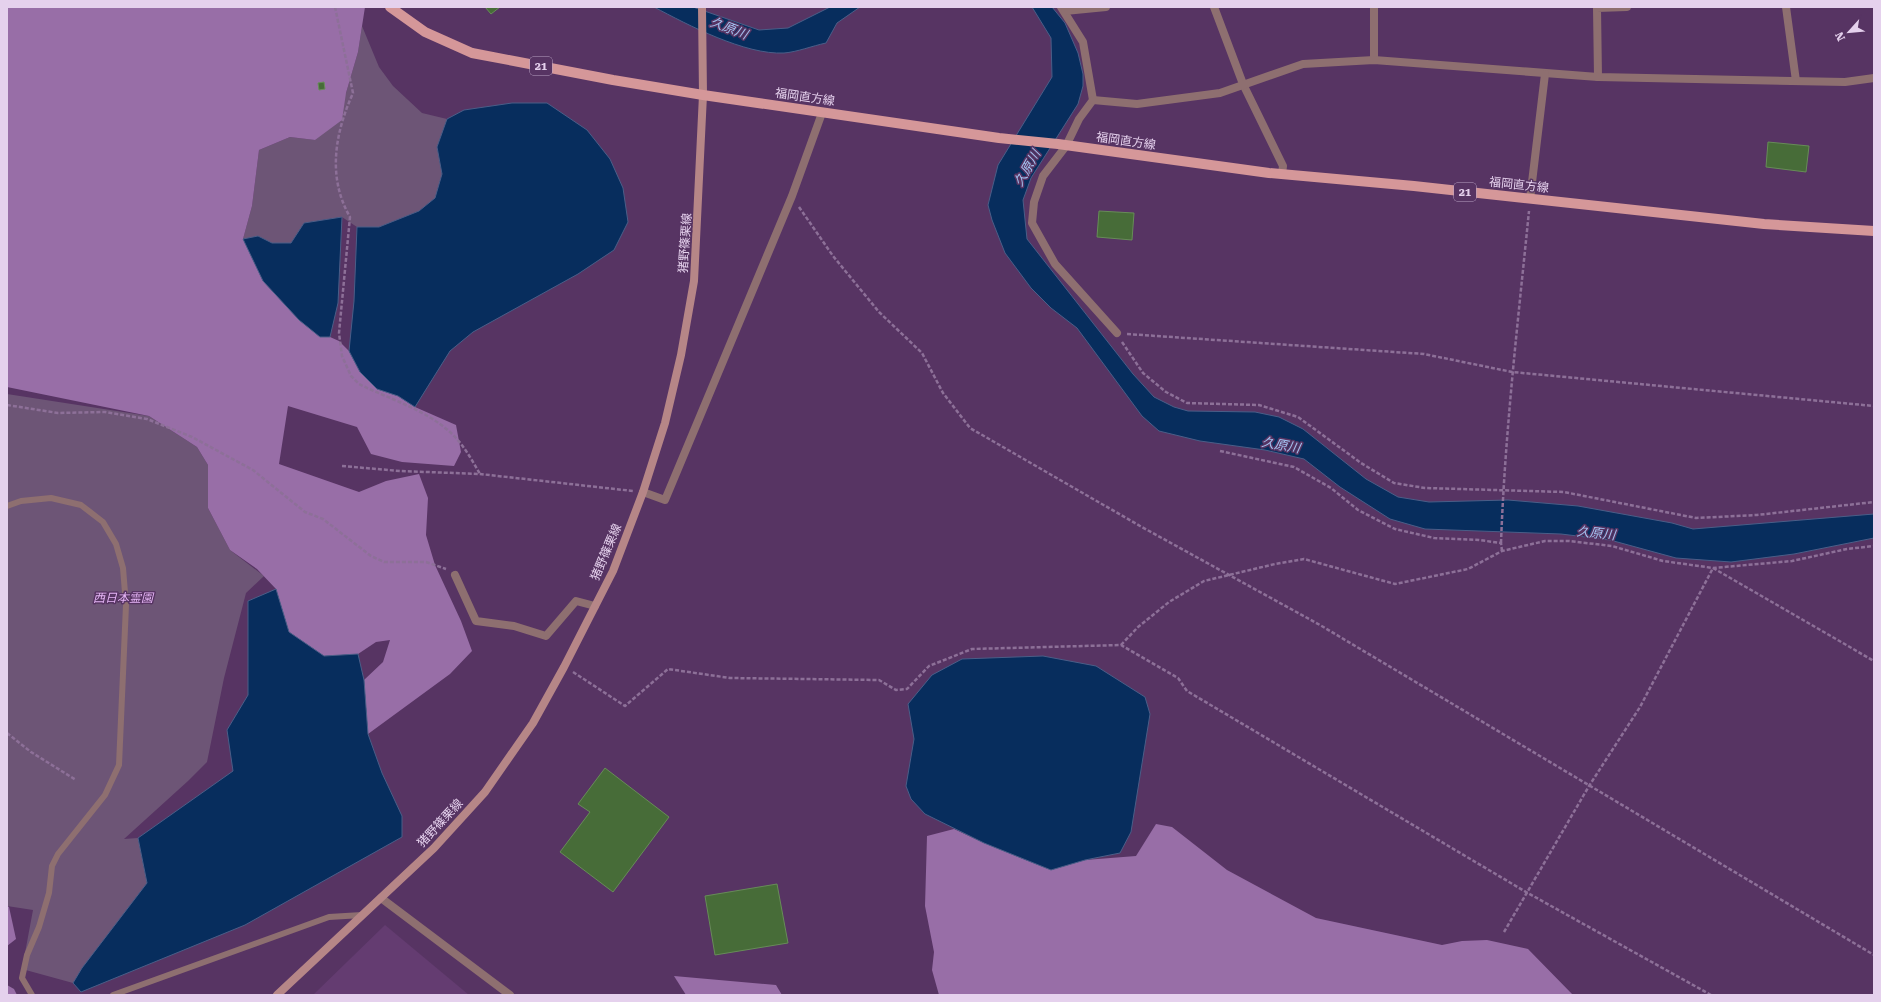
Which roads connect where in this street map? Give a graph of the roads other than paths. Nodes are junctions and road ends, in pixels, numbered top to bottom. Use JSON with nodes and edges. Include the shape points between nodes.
{"nodes":[{"id":1,"x":390,"y":7,"type":"edge"},
{"id":2,"x":702,"y":7,"type":"edge"},
{"id":3,"x":1106,"y":7,"type":"edge"},
{"id":4,"x":1214,"y":7,"type":"edge"},
{"id":5,"x":1374,"y":7,"type":"edge"},
{"id":6,"x":1627,"y":7,"type":"edge"},
{"id":7,"x":1786,"y":7,"type":"edge"},
{"id":8,"x":1063,"y":9,"type":"edge"},
{"id":9,"x":1374,"y":60,"type":"junction"},
{"id":10,"x":1545,"y":74,"type":"junction"},
{"id":11,"x":1598,"y":77,"type":"junction"},
{"id":12,"x":1874,"y":78,"type":"edge"},
{"id":13,"x":1796,"y":81,"type":"junction"},
{"id":14,"x":1243,"y":84,"type":"junction"},
{"id":15,"x":703,"y":96,"type":"junction"},
{"id":16,"x":1093,"y":100,"type":"junction"},
{"id":17,"x":822,"y":113,"type":"junction"},
{"id":18,"x":1062,"y":145,"type":"junction"},
{"id":19,"x":1282,"y":174,"type":"junction"},
{"id":20,"x":1530,"y":199,"type":"junction"},
{"id":21,"x":1874,"y":231,"type":"edge"},
{"id":22,"x":1116,"y":333,"type":"road end"},
{"id":23,"x":643,"y":492,"type":"junction"},
{"id":24,"x":7,"y":506,"type":"edge"},
{"id":25,"x":455,"y":575,"type":"road end"},
{"id":26,"x":595,"y":606,"type":"junction"},
{"id":27,"x":382,"y":898,"type":"junction"},
{"id":28,"x":362,"y":915,"type":"junction"},
{"id":29,"x":32,"y":995,"type":"edge"},
{"id":30,"x":113,"y":995,"type":"edge"},
{"id":31,"x":277,"y":995,"type":"edge"},
{"id":32,"x":510,"y":995,"type":"edge"}],
"edges":[{"from":1,"to":15,"type":"main road","name":"福岡直方線","number":"21","via":[[425,32],[472,53]]},
{"from":2,"to":15,"type":"main road","name":"猪野篠栗線"},
{"from":3,"to":8,"type":"street"},
{"from":4,"to":14,"type":"street"},
{"from":5,"to":9,"type":"street"},
{"from":6,"to":11,"type":"street","via":[[1597,8]]},
{"from":7,"to":13,"type":"street"},
{"from":8,"to":16,"type":"street","via":[[1083,42]]},
{"from":9,"to":10,"type":"street","via":[[1423,62]]},
{"from":9,"to":14,"type":"street","via":[[1303,64]]},
{"from":10,"to":11,"type":"street"},
{"from":10,"to":20,"type":"street"},
{"from":11,"to":13,"type":"street"},
{"from":12,"to":13,"type":"street","via":[[1845,82]]},
{"from":14,"to":16,"type":"street","via":[[1220,93],[1137,104]]},
{"from":14,"to":19,"type":"street","via":[[1283,166]]},
{"from":15,"to":17,"type":"main road","name":"福岡直方線","number":"21"},
{"from":15,"to":23,"type":"main road","name":"猪野篠栗線","via":[[694,281],[681,355],[665,423]]},
{"from":16,"to":18,"type":"street"},
{"from":17,"to":18,"type":"main road","name":"福岡直方線","number":"21"},
{"from":17,"to":23,"type":"street","via":[[792,196],[666,500]]},
{"from":18,"to":19,"type":"main road","name":"福岡直方線","number":"21"},
{"from":18,"to":22,"type":"street","via":[[1043,176],[1034,202],[1032,222],[1055,264]]},
{"from":19,"to":20,"type":"main road","name":"福岡直方線","number":"21"},
{"from":20,"to":21,"type":"main road","name":"福岡直方線","number":"21","via":[[1764,224]]},
{"from":23,"to":26,"type":"main road","name":"猪野篠栗線","via":[[613,571]]},
{"from":24,"to":29,"type":"lane","via":[[51,498],[81,505],[103,522],[116,544],[123,568],[126,605],[119,764],[105,795],[58,854],[52,866],[49,893],[27,955],[22,978]]},
{"from":25,"to":26,"type":"street","via":[[476,621],[514,626],[546,636],[576,601]]},
{"from":26,"to":27,"type":"main road","name":"猪野篠栗線","via":[[533,723],[485,792],[434,848]]},
{"from":27,"to":28,"type":"main road","name":"猪野篠栗線"},
{"from":27,"to":32,"type":"street"},
{"from":28,"to":30,"type":"lane","via":[[329,917]]},
{"from":28,"to":31,"type":"main road","name":"猪野篠栗線"}]}
